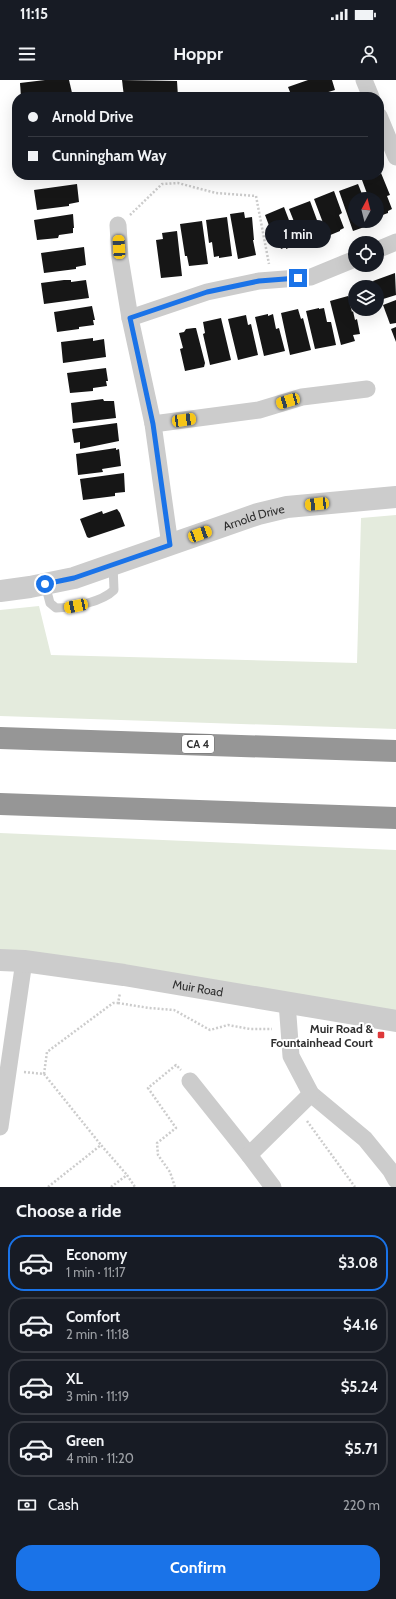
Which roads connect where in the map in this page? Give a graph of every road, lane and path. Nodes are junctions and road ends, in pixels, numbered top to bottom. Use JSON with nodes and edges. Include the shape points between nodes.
{"nodes":[{"id":1,"x":364,"y":80,"type":"edge"},
{"id":2,"x":369,"y":92,"type":"edge"},
{"id":3,"x":384,"y":128,"type":"edge"},
{"id":4,"x":396,"y":157,"type":"edge"},
{"id":5,"x":118,"y":224,"type":"joint"},
{"id":6,"x":396,"y":242,"type":"edge"},
{"id":7,"x":384,"y":247,"type":"edge"},
{"id":8,"x":348,"y":262,"type":"edge"},
{"id":9,"x":272,"y":280,"type":"junction"},
{"id":10,"x":130,"y":318,"type":"junction"},
{"id":11,"x":367,"y":390,"type":"dead end"},
{"id":12,"x":153,"y":424,"type":"junction"},
{"id":13,"x":396,"y":497,"type":"edge"},
{"id":14,"x":170,"y":545,"type":"junction"},
{"id":15,"x":113,"y":565,"type":"junction"},
{"id":16,"x":45,"y":584,"type":"junction"},
{"id":17,"x":0,"y":591,"type":"edge"},
{"id":18,"x":0,"y":738,"type":"edge"},
{"id":19,"x":396,"y":751,"type":"edge"},
{"id":20,"x":0,"y":804,"type":"edge"},
{"id":21,"x":396,"y":818,"type":"edge"},
{"id":22,"x":0,"y":960,"type":"edge"},
{"id":23,"x":24,"y":961,"type":"junction"},
{"id":24,"x":124,"y":976,"type":"junction"},
{"id":25,"x":287,"y":1002,"type":"junction"},
{"id":26,"x":118,"y":1003,"type":"junction"},
{"id":27,"x":396,"y":1021,"type":"edge"},
{"id":28,"x":289,"y":1029,"type":"junction"},
{"id":29,"x":8,"y":1071,"type":"junction"},
{"id":30,"x":44,"y":1074,"type":"junction"},
{"id":31,"x":190,"y":1080,"type":"joint"},
{"id":32,"x":311,"y":1094,"type":"junction"},
{"id":33,"x":297,"y":1108,"type":"junction"},
{"id":34,"x":0,"y":1127,"type":"edge"},
{"id":35,"x":101,"y":1146,"type":"junction"},
{"id":36,"x":249,"y":1154,"type":"junction"},
{"id":37,"x":127,"y":1175,"type":"junction"},
{"id":38,"x":396,"y":1180,"type":"edge"},
{"id":39,"x":48,"y":1187,"type":"edge"},
{"id":40,"x":111,"y":1187,"type":"edge"},
{"id":41,"x":135,"y":1187,"type":"edge"},
{"id":42,"x":175,"y":1187,"type":"edge"},
{"id":43,"x":273,"y":1187,"type":"edge"},
{"id":44,"x":355,"y":1187,"type":"edge"}],
"edges":[{"from":1,"to":2,"type":"street"},
{"from":3,"to":4,"type":"street"},
{"from":5,"to":9,"type":"path","via":[[162,184],[178,183],[216,193],[256,196]]},
{"from":5,"to":10,"type":"street","via":[[120,258]]},
{"from":6,"to":7,"type":"street"},
{"from":8,"to":9,"type":"street","via":[[311,277]]},
{"from":9,"to":10,"type":"street","via":[[207,292]]},
{"from":10,"to":12,"type":"street"},
{"from":11,"to":12,"type":"street","via":[[302,397],[259,410]]},
{"from":12,"to":14,"type":"street"},
{"from":13,"to":14,"type":"street","name":"Arnold Drive","via":[[287,507],[258,514]]},
{"from":14,"to":15,"type":"street","name":"Arnold Drive"},
{"from":15,"to":16,"type":"street","name":"Arnold Drive","via":[[74,578]]},
{"from":15,"to":16,"type":"lane","via":[[114,590],[88,603],[56,608],[50,603]]},
{"from":16,"to":17,"type":"street","name":"Arnold Drive"},
{"from":18,"to":19,"type":"highway","number":"CA 4"},
{"from":20,"to":21,"type":"highway"},
{"from":22,"to":23,"type":"street","name":"Muir Road"},
{"from":23,"to":24,"type":"street","name":"Muir Road"},
{"from":23,"to":29,"type":"street"},
{"from":24,"to":25,"type":"street","name":"Muir Road"},
{"from":24,"to":26,"type":"path"},
{"from":25,"to":27,"type":"street","name":"Muir Road"},
{"from":25,"to":28,"type":"street"},
{"from":26,"to":28,"type":"path","via":[[174,1010],[210,1030],[228,1025],[250,1029]]},
{"from":26,"to":30,"type":"path","via":[[113,1003],[47,1052]]},
{"from":28,"to":32,"type":"street","via":[[291,1056]]},
{"from":29,"to":30,"type":"path"},
{"from":29,"to":34,"type":"street"},
{"from":30,"to":35,"type":"path"},
{"from":31,"to":36,"type":"street"},
{"from":31,"to":42,"type":"path","via":[[176,1065],[148,1088],[176,1128],[157,1143],[158,1155],[170,1172]]},
{"from":32,"to":33,"type":"street"},
{"from":32,"to":38,"type":"street","via":[[365,1139]]},
{"from":33,"to":36,"type":"street"},
{"from":33,"to":44,"type":"path"},
{"from":35,"to":37,"type":"path"},
{"from":35,"to":39,"type":"path"},
{"from":36,"to":43,"type":"street"},
{"from":37,"to":40,"type":"path"},
{"from":37,"to":41,"type":"path"}]}
